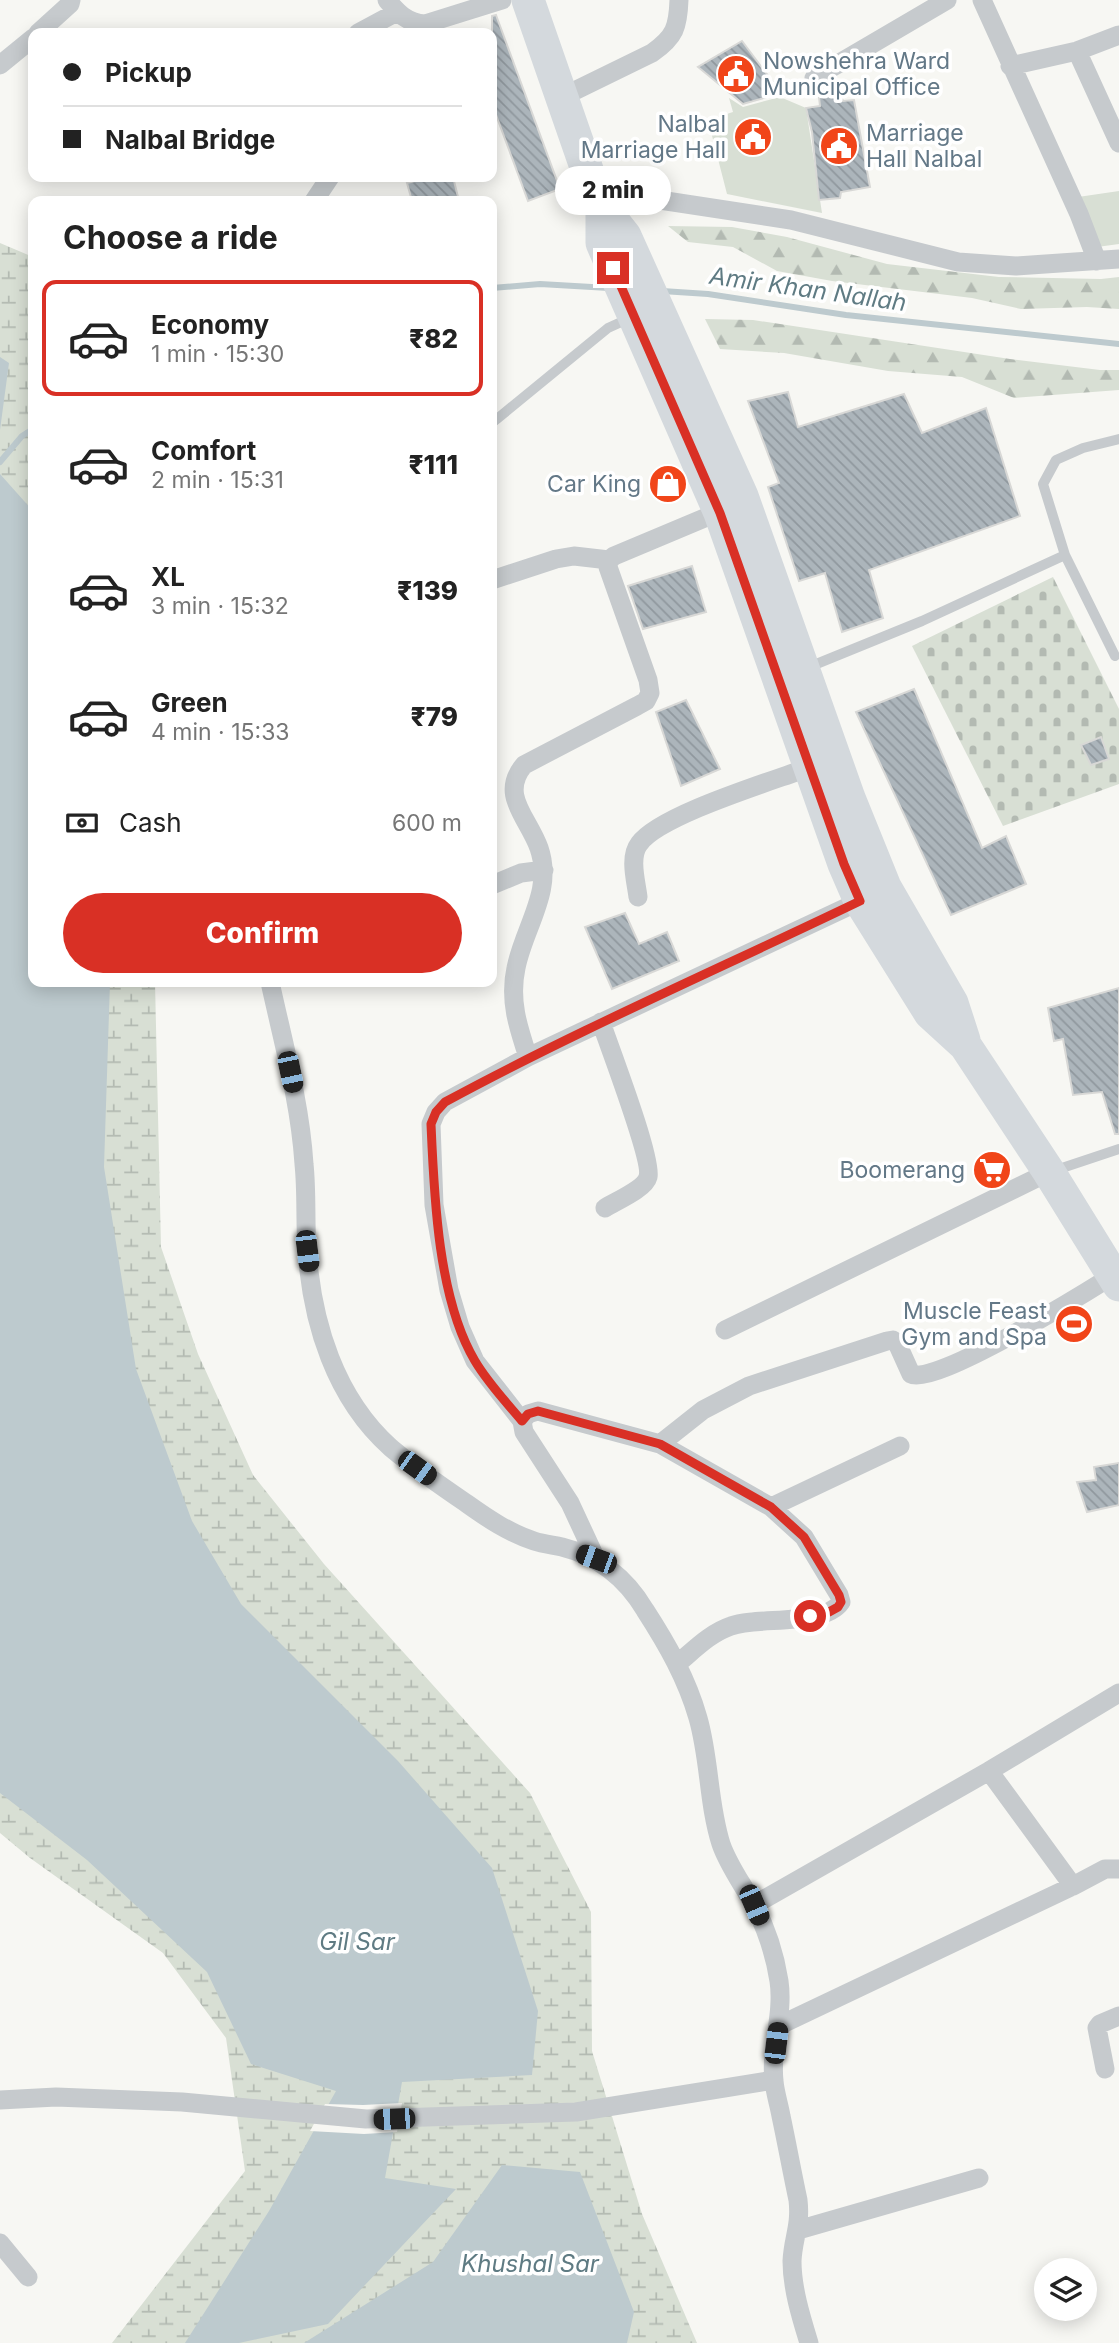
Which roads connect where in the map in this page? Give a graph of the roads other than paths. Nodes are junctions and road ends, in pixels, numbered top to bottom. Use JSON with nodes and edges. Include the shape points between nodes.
{"nodes":[{"id":1,"x":71,"y":0,"type":"edge"},
{"id":2,"x":502,"y":0,"type":"edge"},
{"id":3,"x":528,"y":0,"type":"edge"},
{"id":4,"x":680,"y":0,"type":"edge"},
{"id":5,"x":947,"y":0,"type":"edge"},
{"id":6,"x":982,"y":0,"type":"edge"},
{"id":7,"x":392,"y":6,"type":"edge"},
{"id":8,"x":51,"y":28,"type":"edge"},
{"id":9,"x":364,"y":28,"type":"edge"},
{"id":10,"x":425,"y":28,"type":"edge"},
{"id":11,"x":430,"y":28,"type":"edge"},
{"id":12,"x":1119,"y":35,"type":"edge"},
{"id":13,"x":28,"y":42,"type":"edge"},
{"id":14,"x":1077,"y":51,"type":"junction"},
{"id":15,"x":0,"y":65,"type":"edge"},
{"id":16,"x":1010,"y":66,"type":"junction"},
{"id":17,"x":814,"y":78,"type":"dead end"},
{"id":18,"x":562,"y":97,"type":"junction"},
{"id":19,"x":1119,"y":144,"type":"edge"},
{"id":20,"x":598,"y":199,"type":"junction"},
{"id":21,"x":1119,"y":259,"type":"edge"},
{"id":22,"x":1097,"y":261,"type":"junction"},
{"id":23,"x":647,"y":313,"type":"junction"},
{"id":24,"x":497,"y":419,"type":"edge"},
{"id":25,"x":1119,"y":439,"type":"edge"},
{"id":26,"x":731,"y":504,"type":"junction"},
{"id":27,"x":1065,"y":555,"type":"junction"},
{"id":28,"x":609,"y":560,"type":"junction"},
{"id":29,"x":497,"y":579,"type":"edge"},
{"id":30,"x":1115,"y":656,"type":"dead end"},
{"id":31,"x":790,"y":674,"type":"junction"},
{"id":32,"x":810,"y":767,"type":"junction"},
{"id":33,"x":544,"y":870,"type":"junction"},
{"id":34,"x":497,"y":883,"type":"edge"},
{"id":35,"x":638,"y":897,"type":"dead end"},
{"id":36,"x":860,"y":901,"type":"junction"},
{"id":37,"x":271,"y":987,"type":"edge"},
{"id":38,"x":601,"y":1022,"type":"junction"},
{"id":39,"x":965,"y":1045,"type":"junction"},
{"id":40,"x":528,"y":1057,"type":"junction"},
{"id":41,"x":1119,"y":1149,"type":"edge"},
{"id":42,"x":1049,"y":1172,"type":"junction"},
{"id":43,"x":605,"y":1208,"type":"dead end"},
{"id":44,"x":1116,"y":1281,"type":"edge"},
{"id":45,"x":725,"y":1330,"type":"dead end"},
{"id":46,"x":522,"y":1421,"type":"junction"},
{"id":47,"x":660,"y":1444,"type":"junction"},
{"id":48,"x":900,"y":1446,"type":"dead end"},
{"id":49,"x":771,"y":1507,"type":"junction"},
{"id":50,"x":596,"y":1559,"type":"junction"},
{"id":51,"x":677,"y":1664,"type":"junction"},
{"id":52,"x":1119,"y":1693,"type":"edge"},
{"id":53,"x":989,"y":1771,"type":"junction"},
{"id":54,"x":1119,"y":1870,"type":"edge"},
{"id":55,"x":1073,"y":1886,"type":"junction"},
{"id":56,"x":754,"y":1905,"type":"junction"},
{"id":57,"x":1119,"y":2016,"type":"edge"},
{"id":58,"x":778,"y":2026,"type":"junction"},
{"id":59,"x":1105,"y":2069,"type":"dead end"},
{"id":60,"x":774,"y":2080,"type":"junction"},
{"id":61,"x":0,"y":2099,"type":"edge"},
{"id":62,"x":979,"y":2178,"type":"dead end"},
{"id":63,"x":798,"y":2230,"type":"junction"},
{"id":64,"x":0,"y":2243,"type":"edge"},
{"id":65,"x":28,"y":2277,"type":"dead end"},
{"id":66,"x":809,"y":2343,"type":"edge"}],
"edges":[{"from":1,"to":8,"type":"street"},
{"from":2,"to":11,"type":"street"},
{"from":3,"to":18,"type":"highway"},
{"from":4,"to":18,"type":"street","via":[[676,30],[665,44]]},
{"from":5,"to":17,"type":"street"},
{"from":6,"to":16,"type":"street"},
{"from":7,"to":9,"type":"street"},
{"from":7,"to":10,"type":"street"},
{"from":12,"to":14,"type":"street"},
{"from":13,"to":15,"type":"street"},
{"from":14,"to":16,"type":"street"},
{"from":14,"to":19,"type":"street"},
{"from":16,"to":22,"type":"street"},
{"from":18,"to":20,"type":"highway"},
{"from":20,"to":22,"type":"street","via":[[791,220],[958,262],[1016,266]]},
{"from":20,"to":23,"type":"highway"},
{"from":21,"to":22,"type":"street"},
{"from":23,"to":24,"type":"lane","via":[[608,328]]},
{"from":23,"to":26,"type":"highway"},
{"from":25,"to":27,"type":"lane","via":[[1056,460],[1043,484]]},
{"from":26,"to":28,"type":"street"},
{"from":26,"to":31,"type":"highway"},
{"from":27,"to":30,"type":"lane"},
{"from":27,"to":31,"type":"lane","via":[[922,621]]},
{"from":28,"to":29,"type":"street","via":[[574,556]]},
{"from":28,"to":33,"type":"street","via":[[650,693],[646,701],[524,765],[517,774],[512,786],[515,797]]},
{"from":31,"to":32,"type":"highway"},
{"from":31,"to":39,"type":"highway","via":[[885,887],[952,1003]]},
{"from":32,"to":35,"type":"street","via":[[653,829],[637,845]]},
{"from":32,"to":36,"type":"highway"},
{"from":33,"to":34,"type":"street"},
{"from":33,"to":40,"type":"street","via":[[516,967],[512,998]]},
{"from":36,"to":38,"type":"street"},
{"from":36,"to":39,"type":"highway","via":[[930,1013]]},
{"from":37,"to":50,"type":"street","via":[[298,1110],[311,1288],[331,1365],[346,1394],[390,1447],[487,1518],[535,1542]]},
{"from":38,"to":40,"type":"street"},
{"from":38,"to":43,"type":"street","via":[[649,1169],[643,1185]]},
{"from":39,"to":42,"type":"highway"},
{"from":40,"to":46,"type":"street","via":[[445,1102],[431,1124],[434,1205],[460,1327],[475,1361]]},
{"from":41,"to":42,"type":"lane"},
{"from":42,"to":44,"type":"highway"},
{"from":42,"to":45,"type":"street"},
{"from":44,"to":47,"type":"street","via":[[925,1376],[911,1374],[897,1343],[887,1341],[749,1386],[703,1410]]},
{"from":46,"to":47,"type":"street","via":[[538,1411]]},
{"from":46,"to":50,"type":"street","via":[[524,1432],[570,1503]]},
{"from":47,"to":49,"type":"street"},
{"from":48,"to":49,"type":"street"},
{"from":49,"to":51,"type":"street","via":[[804,1537],[841,1602],[829,1612],[792,1621],[731,1626],[716,1632]]},
{"from":50,"to":51,"type":"street","via":[[622,1579]]},
{"from":51,"to":56,"type":"street","via":[[699,1720],[722,1847]]},
{"from":52,"to":53,"type":"street"},
{"from":53,"to":55,"type":"street"},
{"from":53,"to":56,"type":"street"},
{"from":54,"to":55,"type":"street","via":[[1105,1869]]},
{"from":55,"to":58,"type":"street"},
{"from":56,"to":58,"type":"street","via":[[779,1977]]},
{"from":57,"to":59,"type":"street","via":[[1097,2028]]},
{"from":58,"to":60,"type":"street"},
{"from":60,"to":61,"type":"street","via":[[576,2112],[366,2119],[158,2101]]},
{"from":60,"to":63,"type":"street","via":[[798,2200]]},
{"from":62,"to":63,"type":"street"},
{"from":63,"to":66,"type":"street","via":[[793,2274]]},
{"from":64,"to":65,"type":"street"}]}
